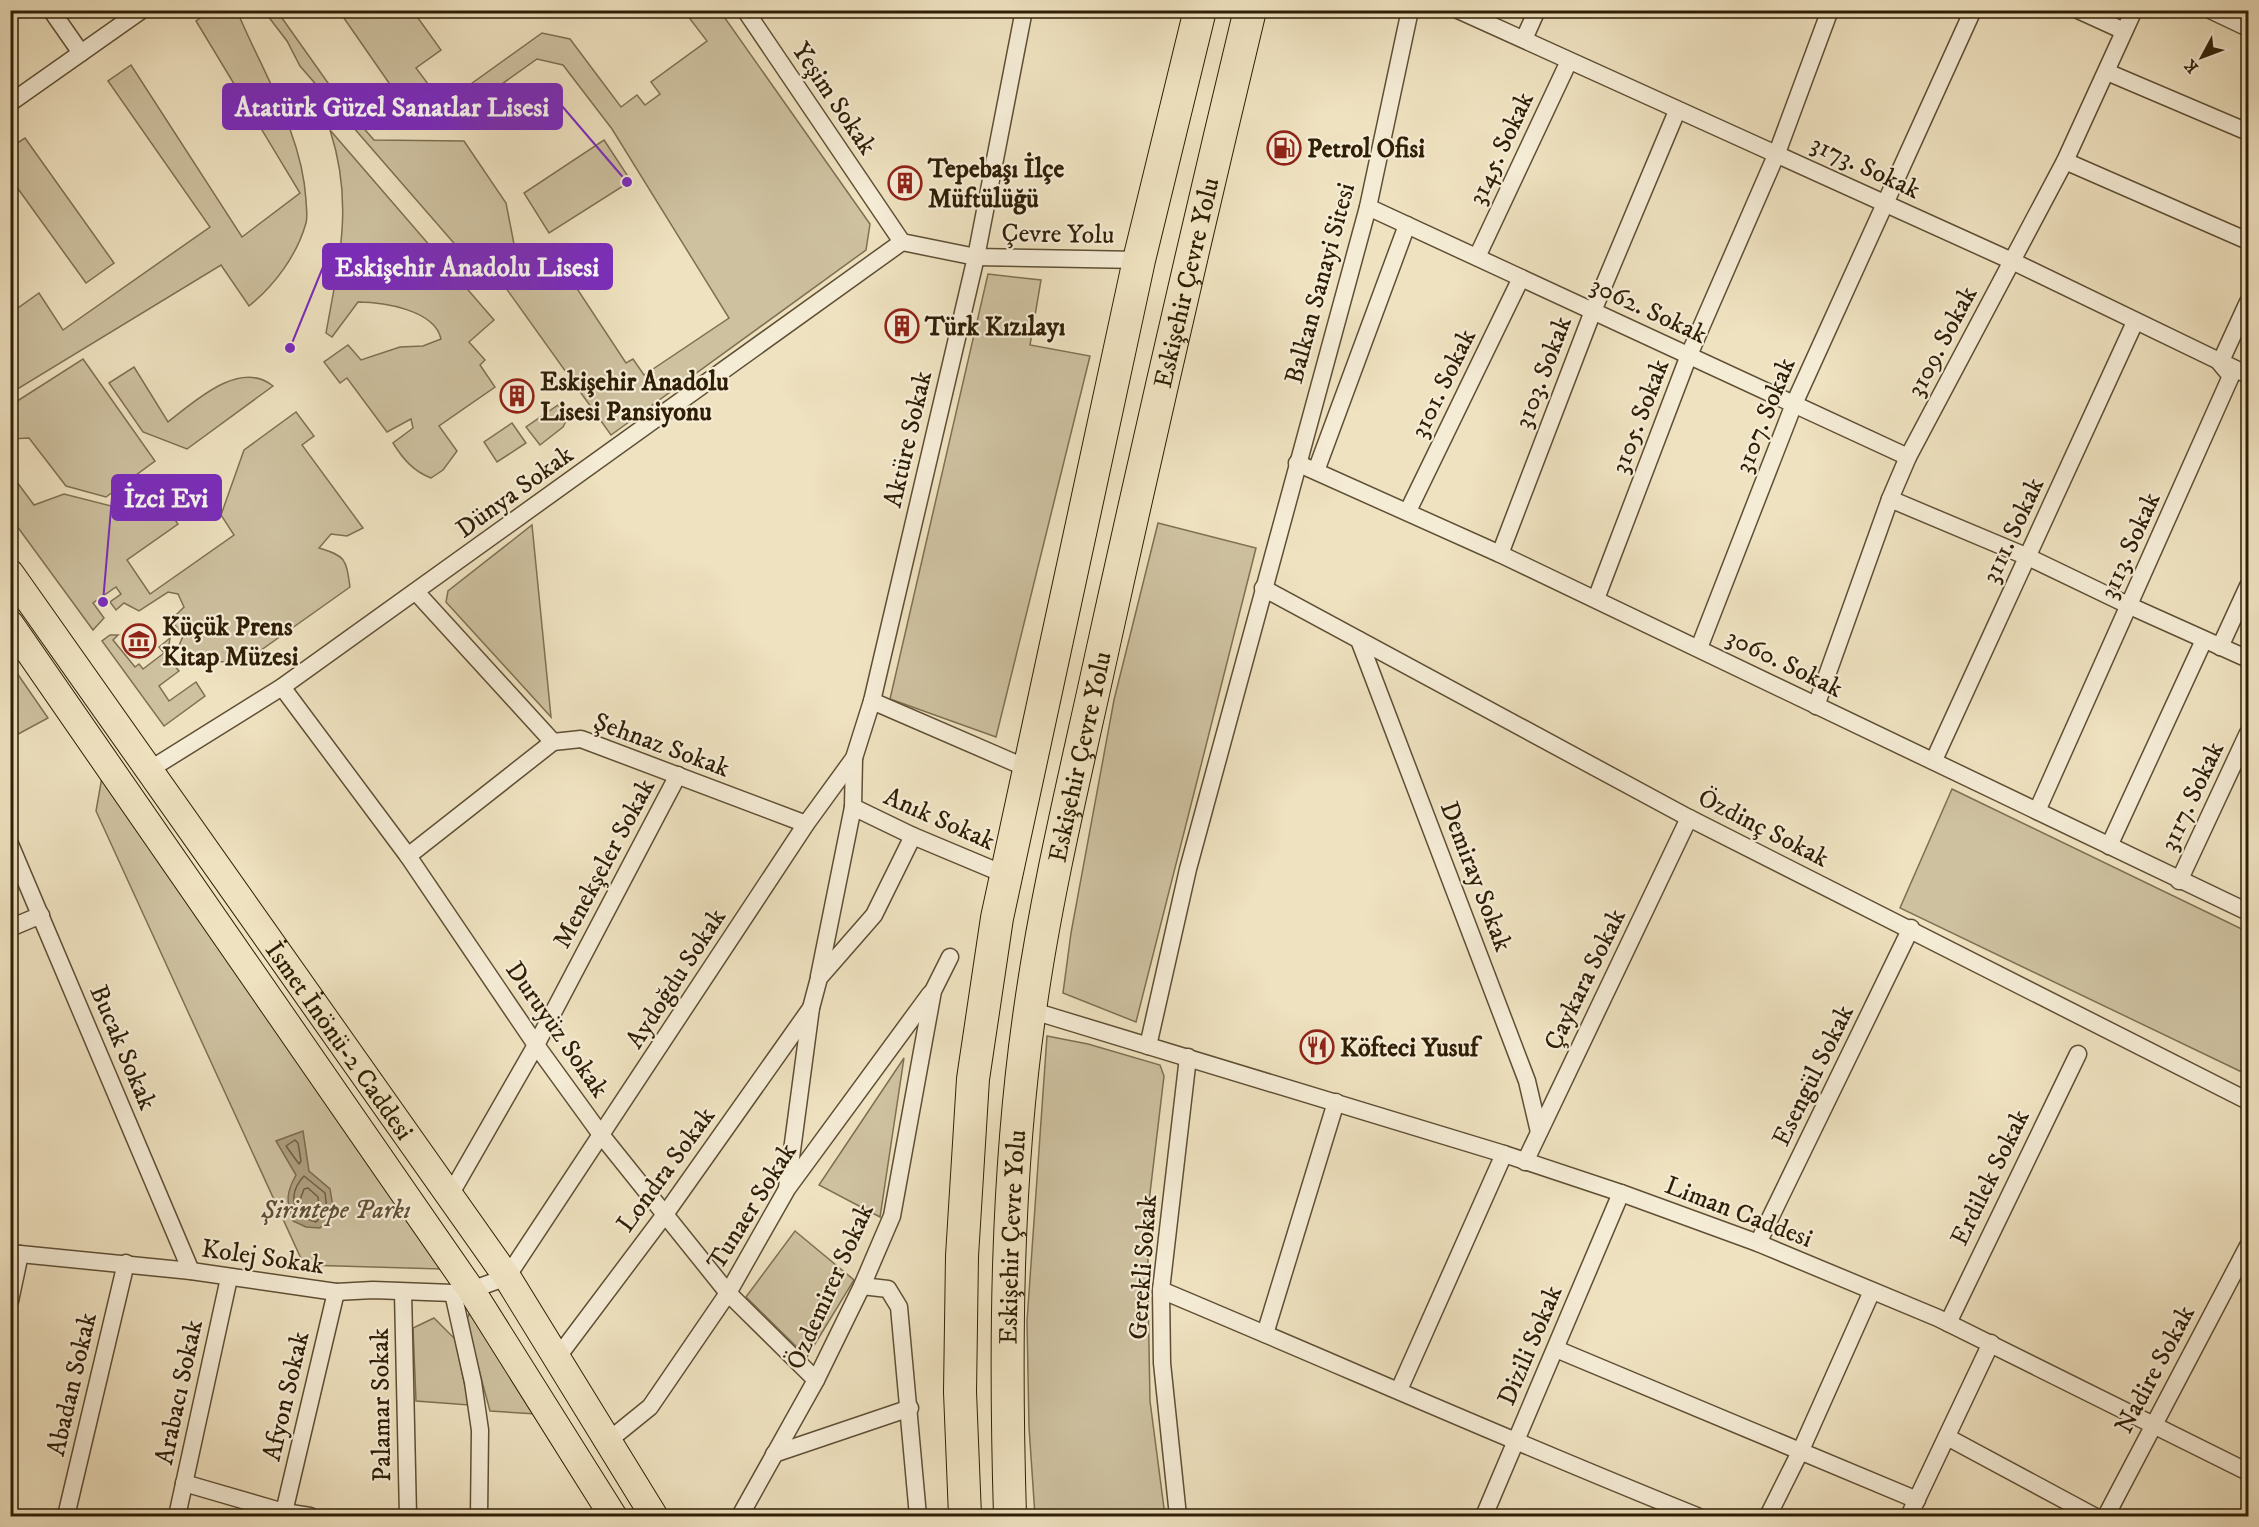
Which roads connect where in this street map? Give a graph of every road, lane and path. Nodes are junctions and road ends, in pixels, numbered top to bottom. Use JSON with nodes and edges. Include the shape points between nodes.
{"nodes":[{"id":1,"x":51,"y":10,"type":"edge"},
{"id":2,"x":142,"y":10,"type":"edge"},
{"id":3,"x":745,"y":10,"type":"edge"},
{"id":4,"x":1023,"y":10,"type":"edge"},
{"id":5,"x":1200,"y":10,"type":"edge"},
{"id":6,"x":1250,"y":10,"type":"edge"},
{"id":7,"x":1410,"y":10,"type":"edge"},
{"id":8,"x":1458,"y":10,"type":"edge"},
{"id":9,"x":1537,"y":10,"type":"edge"},
{"id":10,"x":1830,"y":10,"type":"edge"},
{"id":11,"x":1973,"y":10,"type":"edge"},
{"id":12,"x":2078,"y":10,"type":"edge"},
{"id":13,"x":2134,"y":10,"type":"edge"},
{"id":14,"x":2210,"y":10,"type":"edge"},
{"id":15,"x":2248,"y":28,"type":"edge"},
{"id":16,"x":2124,"y":31,"type":"junction"},
{"id":17,"x":1524,"y":39,"type":"junction"},
{"id":18,"x":81,"y":53,"type":"junction"},
{"id":19,"x":1569,"y":61,"type":"junction"},
{"id":20,"x":2107,"y":72,"type":"junction"},
{"id":21,"x":10,"y":103,"type":"edge"},
{"id":22,"x":1677,"y":111,"type":"junction"},
{"id":23,"x":2248,"y":132,"type":"edge"},
{"id":24,"x":1777,"y":153,"type":"junction"},
{"id":25,"x":2065,"y":161,"type":"junction"},
{"id":26,"x":1886,"y":204,"type":"junction"},
{"id":27,"x":1368,"y":207,"type":"junction"},
{"id":28,"x":1407,"y":225,"type":"junction"},
{"id":29,"x":2248,"y":241,"type":"edge"},
{"id":30,"x":902,"y":242,"type":"junction"},
{"id":31,"x":976,"y":257,"type":"junction"},
{"id":32,"x":1477,"y":257,"type":"junction"},
{"id":33,"x":1139,"y":260,"type":"junction"},
{"id":34,"x":2012,"y":261,"type":"junction"},
{"id":35,"x":1521,"y":278,"type":"junction"},
{"id":36,"x":2248,"y":302,"type":"edge"},
{"id":37,"x":1593,"y":311,"type":"junction"},
{"id":38,"x":2135,"y":322,"type":"junction"},
{"id":39,"x":1689,"y":355,"type":"junction"},
{"id":40,"x":2220,"y":363,"type":"junction"},
{"id":41,"x":2248,"y":375,"type":"edge"},
{"id":42,"x":1794,"y":404,"type":"junction"},
{"id":43,"x":1908,"y":457,"type":"junction"},
{"id":44,"x":1297,"y":463,"type":"junction"},
{"id":45,"x":1316,"y":471,"type":"junction"},
{"id":46,"x":1890,"y":499,"type":"junction"},
{"id":47,"x":1408,"y":511,"type":"junction"},
{"id":48,"x":1500,"y":554,"type":"junction"},
{"id":49,"x":2028,"y":557,"type":"junction"},
{"id":50,"x":10,"y":573,"type":"edge"},
{"id":51,"x":2248,"y":586,"type":"edge"},
{"id":52,"x":1263,"y":588,"type":"junction"},
{"id":53,"x":417,"y":593,"type":"junction"},
{"id":54,"x":1596,"y":599,"type":"junction"},
{"id":55,"x":2130,"y":606,"type":"junction"},
{"id":56,"x":10,"y":624,"type":"edge"},
{"id":57,"x":1359,"y":640,"type":"junction"},
{"id":58,"x":2204,"y":640,"type":"junction"},
{"id":59,"x":2220,"y":647,"type":"junction"},
{"id":60,"x":1699,"y":648,"type":"junction"},
{"id":61,"x":2248,"y":659,"type":"edge"},
{"id":62,"x":282,"y":687,"type":"junction"},
{"id":63,"x":872,"y":701,"type":"junction"},
{"id":64,"x":1816,"y":706,"type":"junction"},
{"id":65,"x":2248,"y":733,"type":"edge"},
{"id":66,"x":553,"y":742,"type":"junction"},
{"id":67,"x":854,"y":758,"type":"junction"},
{"id":68,"x":1934,"y":760,"type":"junction"},
{"id":69,"x":1029,"y":769,"type":"junction"},
{"id":70,"x":149,"y":770,"type":"junction"},
{"id":71,"x":678,"y":776,"type":"junction"},
{"id":72,"x":853,"y":807,"type":"junction"},
{"id":73,"x":2037,"y":811,"type":"junction"},
{"id":74,"x":1689,"y":818,"type":"junction"},
{"id":75,"x":806,"y":824,"type":"junction"},
{"id":76,"x":913,"y":836,"type":"junction"},
{"id":77,"x":10,"y":844,"type":"edge"},
{"id":78,"x":2109,"y":846,"type":"junction"},
{"id":79,"x":408,"y":856,"type":"junction"},
{"id":80,"x":1006,"y":875,"type":"junction"},
{"id":81,"x":2179,"y":880,"type":"junction"},
{"id":82,"x":2248,"y":912,"type":"edge"},
{"id":83,"x":41,"y":915,"type":"junction"},
{"id":84,"x":10,"y":928,"type":"edge"},
{"id":85,"x":1911,"y":928,"type":"junction"},
{"id":86,"x":950,"y":957,"type":"dead end"},
{"id":87,"x":819,"y":978,"type":"junction"},
{"id":88,"x":933,"y":991,"type":"junction"},
{"id":89,"x":811,"y":1008,"type":"junction"},
{"id":90,"x":1030,"y":1010,"type":"junction"},
{"id":91,"x":536,"y":1045,"type":"junction"},
{"id":92,"x":1148,"y":1046,"type":"junction"},
{"id":93,"x":2078,"y":1054,"type":"dead end"},
{"id":94,"x":1188,"y":1057,"type":"junction"},
{"id":95,"x":2248,"y":1101,"type":"edge"},
{"id":96,"x":1336,"y":1102,"type":"junction"},
{"id":97,"x":1539,"y":1132,"type":"junction"},
{"id":98,"x":602,"y":1136,"type":"junction"},
{"id":99,"x":1504,"y":1154,"type":"junction"},
{"id":100,"x":1525,"y":1162,"type":"junction"},
{"id":101,"x":787,"y":1189,"type":"junction"},
{"id":102,"x":1621,"y":1193,"type":"junction"},
{"id":103,"x":450,"y":1195,"type":"junction"},
{"id":104,"x":666,"y":1213,"type":"junction"},
{"id":105,"x":1758,"y":1244,"type":"junction"},
{"id":106,"x":2248,"y":1246,"type":"edge"},
{"id":107,"x":15,"y":1254,"type":"edge"},
{"id":108,"x":126,"y":1263,"type":"junction"},
{"id":109,"x":191,"y":1271,"type":"junction"},
{"id":110,"x":507,"y":1277,"type":"junction"},
{"id":111,"x":229,"y":1278,"type":"junction"},
{"id":112,"x":862,"y":1286,"type":"junction"},
{"id":113,"x":1161,"y":1290,"type":"junction"},
{"id":114,"x":1872,"y":1291,"type":"junction"},
{"id":115,"x":336,"y":1292,"type":"junction"},
{"id":116,"x":403,"y":1292,"type":"junction"},
{"id":117,"x":462,"y":1292,"type":"junction"},
{"id":118,"x":728,"y":1293,"type":"junction"},
{"id":119,"x":10,"y":1301,"type":"edge"},
{"id":120,"x":1948,"y":1323,"type":"junction"},
{"id":121,"x":1265,"y":1334,"type":"junction"},
{"id":122,"x":1991,"y":1343,"type":"junction"},
{"id":123,"x":1556,"y":1349,"type":"junction"},
{"id":124,"x":557,"y":1358,"type":"junction"},
{"id":125,"x":816,"y":1380,"type":"junction"},
{"id":126,"x":1399,"y":1390,"type":"junction"},
{"id":127,"x":910,"y":1408,"type":"junction"},
{"id":128,"x":2154,"y":1424,"type":"junction"},
{"id":129,"x":1947,"y":1437,"type":"junction"},
{"id":130,"x":608,"y":1441,"type":"junction"},
{"id":131,"x":1514,"y":1443,"type":"junction"},
{"id":132,"x":1801,"y":1450,"type":"junction"},
{"id":133,"x":774,"y":1454,"type":"junction"},
{"id":134,"x":2248,"y":1472,"type":"edge"},
{"id":135,"x":184,"y":1484,"type":"junction"},
{"id":136,"x":284,"y":1512,"type":"junction"},
{"id":137,"x":1912,"y":1512,"type":"edge"},
{"id":138,"x":66,"y":1516,"type":"edge"},
{"id":139,"x":177,"y":1516,"type":"edge"},
{"id":140,"x":310,"y":1516,"type":"edge"},
{"id":141,"x":408,"y":1516,"type":"edge"},
{"id":142,"x":479,"y":1516,"type":"edge"},
{"id":143,"x":613,"y":1516,"type":"edge"},
{"id":144,"x":654,"y":1516,"type":"edge"},
{"id":145,"x":740,"y":1516,"type":"edge"},
{"id":146,"x":918,"y":1516,"type":"edge"},
{"id":147,"x":965,"y":1516,"type":"edge"},
{"id":148,"x":1010,"y":1516,"type":"edge"},
{"id":149,"x":1178,"y":1516,"type":"edge"},
{"id":150,"x":1484,"y":1516,"type":"edge"},
{"id":151,"x":1697,"y":1516,"type":"edge"},
{"id":152,"x":1768,"y":1516,"type":"edge"},
{"id":153,"x":2094,"y":1516,"type":"edge"},
{"id":154,"x":2106,"y":1516,"type":"edge"}],
"edges":[{"from":1,"to":18,"type":"street"},
{"from":2,"to":18,"type":"street"},
{"from":3,"to":30,"type":"street","name":"Yeşim Sokak"},
{"from":4,"to":31,"type":"street","name":"Aktüre Sokak"},
{"from":5,"to":33,"type":"highway","name":"Eskişehir Çevre Yolu"},
{"from":6,"to":90,"type":"highway","name":"Eskişehir Çevre Yolu","via":[[1130,527],[1051,888]]},
{"from":7,"to":27,"type":"street","name":"Balkan Sanayi Sitesi"},
{"from":8,"to":17,"type":"street","name":"3173. Sokak"},
{"from":9,"to":17,"type":"street"},
{"from":10,"to":24,"type":"street","name":"3105. Sokak"},
{"from":11,"to":26,"type":"street","name":"3107. Sokak"},
{"from":12,"to":16,"type":"street"},
{"from":13,"to":16,"type":"street","name":"3109. Sokak"},
{"from":14,"to":15,"type":"street"},
{"from":16,"to":20,"type":"street","name":"3109. Sokak"},
{"from":17,"to":19,"type":"street","name":"3173. Sokak"},
{"from":18,"to":21,"type":"street"},
{"from":19,"to":22,"type":"street","name":"3173. Sokak"},
{"from":19,"to":32,"type":"street","name":"3145. Sokak"},
{"from":20,"to":23,"type":"street"},
{"from":20,"to":25,"type":"street","name":"3109. Sokak"},
{"from":22,"to":24,"type":"street","name":"3173. Sokak"},
{"from":22,"to":37,"type":"street","name":"3103. Sokak"},
{"from":24,"to":26,"type":"street","name":"3173. Sokak"},
{"from":24,"to":39,"type":"street","name":"3105. Sokak"},
{"from":25,"to":29,"type":"street"},
{"from":25,"to":34,"type":"street","name":"3109. Sokak"},
{"from":26,"to":34,"type":"street","name":"3173. Sokak"},
{"from":26,"to":42,"type":"street","name":"3107. Sokak"},
{"from":27,"to":28,"type":"street","name":"3062. Sokak"},
{"from":27,"to":44,"type":"street","name":"Balkan Sanayi Sitesi"},
{"from":28,"to":32,"type":"street","name":"3062. Sokak"},
{"from":28,"to":45,"type":"street"},
{"from":30,"to":31,"type":"street"},
{"from":30,"to":53,"type":"street","name":"Dünya Sokak"},
{"from":31,"to":33,"type":"street","name":"Çevre Yolu"},
{"from":31,"to":63,"type":"street","name":"Aktüre Sokak"},
{"from":32,"to":35,"type":"street","name":"3062. Sokak"},
{"from":33,"to":69,"type":"highway","name":"Eskişehir Çevre Yolu"},
{"from":34,"to":38,"type":"street","name":"3173. Sokak"},
{"from":34,"to":43,"type":"street","name":"3109. Sokak"},
{"from":35,"to":37,"type":"street","name":"3062. Sokak"},
{"from":35,"to":47,"type":"street","name":"3101. Sokak"},
{"from":36,"to":40,"type":"street"},
{"from":37,"to":39,"type":"street","name":"3062. Sokak"},
{"from":37,"to":48,"type":"street","name":"3103. Sokak"},
{"from":38,"to":40,"type":"street","name":"3173. Sokak"},
{"from":38,"to":49,"type":"street","name":"3111. Sokak"},
{"from":39,"to":42,"type":"street","name":"3062. Sokak"},
{"from":39,"to":54,"type":"street","name":"3105. Sokak"},
{"from":40,"to":41,"type":"street","name":"3173. Sokak"},
{"from":40,"to":55,"type":"street","name":"3113. Sokak","via":[[2231,376]]},
{"from":42,"to":43,"type":"street","name":"3062. Sokak"},
{"from":42,"to":60,"type":"street","name":"3107. Sokak"},
{"from":43,"to":46,"type":"street","name":"3109. Sokak"},
{"from":44,"to":45,"type":"street","name":"3060. Sokak"},
{"from":44,"to":52,"type":"street"},
{"from":45,"to":47,"type":"street","name":"3060. Sokak"},
{"from":46,"to":49,"type":"street"},
{"from":46,"to":64,"type":"street","name":"3109. Sokak"},
{"from":47,"to":48,"type":"street","name":"3060. Sokak"},
{"from":48,"to":54,"type":"street","name":"3060. Sokak"},
{"from":49,"to":55,"type":"street"},
{"from":49,"to":68,"type":"street","name":"3111. Sokak"},
{"from":50,"to":70,"type":"main road","name":"İsmet İnönü-2 Caddesi"},
{"from":51,"to":59,"type":"street"},
{"from":52,"to":57,"type":"street","name":"Özdinç Sokak"},
{"from":52,"to":92,"type":"street","via":[[1188,869]]},
{"from":53,"to":62,"type":"street","name":"Dünya Sokak"},
{"from":53,"to":66,"type":"street","name":"Şehnaz Sokak"},
{"from":54,"to":60,"type":"street","name":"3060. Sokak"},
{"from":55,"to":58,"type":"street"},
{"from":55,"to":73,"type":"street","name":"3113. Sokak"},
{"from":56,"to":117,"type":"main road","name":"İsmet İnönü-2 Caddesi"},
{"from":57,"to":74,"type":"street","name":"Özdinç Sokak"},
{"from":57,"to":97,"type":"street","name":"Demiray Sokak","via":[[1527,1081]]},
{"from":58,"to":59,"type":"street"},
{"from":58,"to":78,"type":"street"},
{"from":59,"to":61,"type":"street"},
{"from":60,"to":64,"type":"street","name":"3060. Sokak"},
{"from":62,"to":70,"type":"street","name":"Dünya Sokak"},
{"from":62,"to":79,"type":"street","name":"Duruyüz Sokak"},
{"from":63,"to":67,"type":"street","name":"Aydoğdu Sokak"},
{"from":63,"to":69,"type":"street"},
{"from":64,"to":68,"type":"street","name":"3060. Sokak"},
{"from":65,"to":81,"type":"street","name":"3117. Sokak"},
{"from":66,"to":71,"type":"street","name":"Şehnaz Sokak","via":[[581,739]]},
{"from":66,"to":79,"type":"street"},
{"from":67,"to":72,"type":"street"},
{"from":67,"to":75,"type":"street","name":"Aydoğdu Sokak"},
{"from":68,"to":73,"type":"street","name":"3060. Sokak"},
{"from":69,"to":80,"type":"highway","name":"Eskişehir Çevre Yolu"},
{"from":70,"to":103,"type":"main road","name":"İsmet İnönü-2 Caddesi"},
{"from":71,"to":75,"type":"street","name":"Şehnaz Sokak"},
{"from":71,"to":91,"type":"street","name":"Menekşeler Sokak"},
{"from":72,"to":76,"type":"street","name":"Anık Sokak"},
{"from":72,"to":87,"type":"street"},
{"from":73,"to":78,"type":"street","name":"3060. Sokak"},
{"from":74,"to":85,"type":"street","name":"Özdinç Sokak"},
{"from":74,"to":97,"type":"street","name":"Çaykara Sokak"},
{"from":75,"to":98,"type":"street","name":"Aydoğdu Sokak"},
{"from":76,"to":80,"type":"street","name":"Anık Sokak"},
{"from":76,"to":87,"type":"street","name":"Londra Sokak","via":[[874,915]]},
{"from":77,"to":83,"type":"street","name":"Bucak Sokak"},
{"from":78,"to":81,"type":"street","name":"3060. Sokak"},
{"from":79,"to":91,"type":"street","name":"Duruyüz Sokak"},
{"from":80,"to":147,"type":"highway","name":"Eskişehir Çevre Yolu","via":[[973,1079],[962,1256],[960,1392]]},
{"from":81,"to":82,"type":"street","name":"3060. Sokak"},
{"from":83,"to":84,"type":"street"},
{"from":83,"to":109,"type":"street","name":"Bucak Sokak"},
{"from":85,"to":95,"type":"street","name":"Özdinç Sokak"},
{"from":85,"to":105,"type":"street","name":"Esengül Sokak"},
{"from":86,"to":88,"type":"street","name":"Özdemirer Sokak"},
{"from":87,"to":89,"type":"street","name":"Londra Sokak"},
{"from":88,"to":101,"type":"street","name":"Tunaer Sokak"},
{"from":88,"to":112,"type":"street","name":"Özdemirer Sokak","via":[[892,1216]]},
{"from":89,"to":101,"type":"street","name":"Londra Sokak"},
{"from":89,"to":104,"type":"street","name":"Londra Sokak"},
{"from":90,"to":92,"type":"street","name":"Liman Caddesi"},
{"from":90,"to":148,"type":"highway","name":"Eskişehir Çevre Yolu","via":[[1010,1252],[1006,1385]]},
{"from":91,"to":98,"type":"street","name":"Duruyüz Sokak"},
{"from":91,"to":103,"type":"street","name":"Menekşeler Sokak"},
{"from":92,"to":94,"type":"street","name":"Liman Caddesi"},
{"from":93,"to":120,"type":"street","name":"Erdilek Sokak"},
{"from":94,"to":96,"type":"street","name":"Liman Caddesi"},
{"from":94,"to":113,"type":"street","name":"Gerekli Sokak"},
{"from":96,"to":99,"type":"street","name":"Liman Caddesi"},
{"from":96,"to":121,"type":"street"},
{"from":97,"to":100,"type":"street","name":"Çaykara Sokak"},
{"from":98,"to":104,"type":"street","name":"Duruyüz Sokak"},
{"from":98,"to":110,"type":"street","name":"Aydoğdu Sokak"},
{"from":99,"to":100,"type":"street","name":"Liman Caddesi"},
{"from":99,"to":126,"type":"street"},
{"from":100,"to":102,"type":"street","name":"Liman Caddesi"},
{"from":101,"to":118,"type":"street","name":"Tunaer Sokak"},
{"from":102,"to":105,"type":"street","name":"Liman Caddesi"},
{"from":102,"to":123,"type":"street","name":"Dizili Sokak"},
{"from":103,"to":110,"type":"main road","name":"İsmet İnönü-2 Caddesi"},
{"from":104,"to":118,"type":"street","name":"Duruyüz Sokak"},
{"from":104,"to":124,"type":"street","name":"Londra Sokak"},
{"from":105,"to":114,"type":"street","name":"Liman Caddesi"},
{"from":106,"to":128,"type":"street","name":"Nadire Sokak"},
{"from":107,"to":108,"type":"street","name":"Kolej Sokak"},
{"from":107,"to":119,"type":"street"},
{"from":108,"to":109,"type":"street","name":"Kolej Sokak"},
{"from":108,"to":138,"type":"street","name":"Abadan Sokak"},
{"from":109,"to":111,"type":"street","name":"Kolej Sokak"},
{"from":110,"to":117,"type":"street","name":"Kolej Sokak"},
{"from":110,"to":124,"type":"main road","name":"İsmet İnönü-2 Caddesi"},
{"from":111,"to":115,"type":"street","name":"Kolej Sokak"},
{"from":111,"to":135,"type":"street","name":"Arabacı Sokak"},
{"from":112,"to":125,"type":"street","name":"Özdemirer Sokak"},
{"from":112,"to":127,"type":"street","via":[[888,1289],[899,1307]]},
{"from":113,"to":121,"type":"street"},
{"from":113,"to":149,"type":"street","name":"Gerekli Sokak","via":[[1162,1363]]},
{"from":114,"to":120,"type":"street","name":"Liman Caddesi"},
{"from":114,"to":132,"type":"street"},
{"from":115,"to":116,"type":"street","name":"Kolej Sokak"},
{"from":115,"to":136,"type":"street","name":"Afyon Sokak"},
{"from":116,"to":117,"type":"street","name":"Kolej Sokak"},
{"from":116,"to":141,"type":"street","name":"Palamar Sokak"},
{"from":117,"to":142,"type":"street","via":[[480,1430]]},
{"from":117,"to":143,"type":"main road","name":"İsmet İnönü-2 Caddesi"},
{"from":118,"to":125,"type":"street","name":"Duruyüz Sokak"},
{"from":118,"to":130,"type":"street","name":"Tunaer Sokak","via":[[650,1407]]},
{"from":120,"to":122,"type":"street","name":"Liman Caddesi"},
{"from":121,"to":126,"type":"street"},
{"from":122,"to":128,"type":"street","name":"Liman Caddesi"},
{"from":122,"to":129,"type":"street"},
{"from":123,"to":131,"type":"street","name":"Dizili Sokak"},
{"from":123,"to":132,"type":"street"},
{"from":124,"to":130,"type":"main road","name":"İsmet İnönü-2 Caddesi"},
{"from":125,"to":133,"type":"street","name":"Özdemirer Sokak"},
{"from":126,"to":131,"type":"street"},
{"from":127,"to":133,"type":"street"},
{"from":127,"to":146,"type":"street"},
{"from":128,"to":134,"type":"street","name":"Liman Caddesi"},
{"from":128,"to":154,"type":"street","name":"Nadire Sokak"},
{"from":129,"to":137,"type":"street"},
{"from":129,"to":153,"type":"street"},
{"from":130,"to":144,"type":"main road","name":"İsmet İnönü-2 Caddesi"},
{"from":131,"to":150,"type":"street","name":"Dizili Sokak"},
{"from":131,"to":151,"type":"street"},
{"from":132,"to":137,"type":"street"},
{"from":132,"to":152,"type":"street"},
{"from":133,"to":145,"type":"street","name":"Özdemirer Sokak"},
{"from":135,"to":136,"type":"street"},
{"from":135,"to":139,"type":"street","name":"Arabacı Sokak"},
{"from":136,"to":140,"type":"street"}]}
